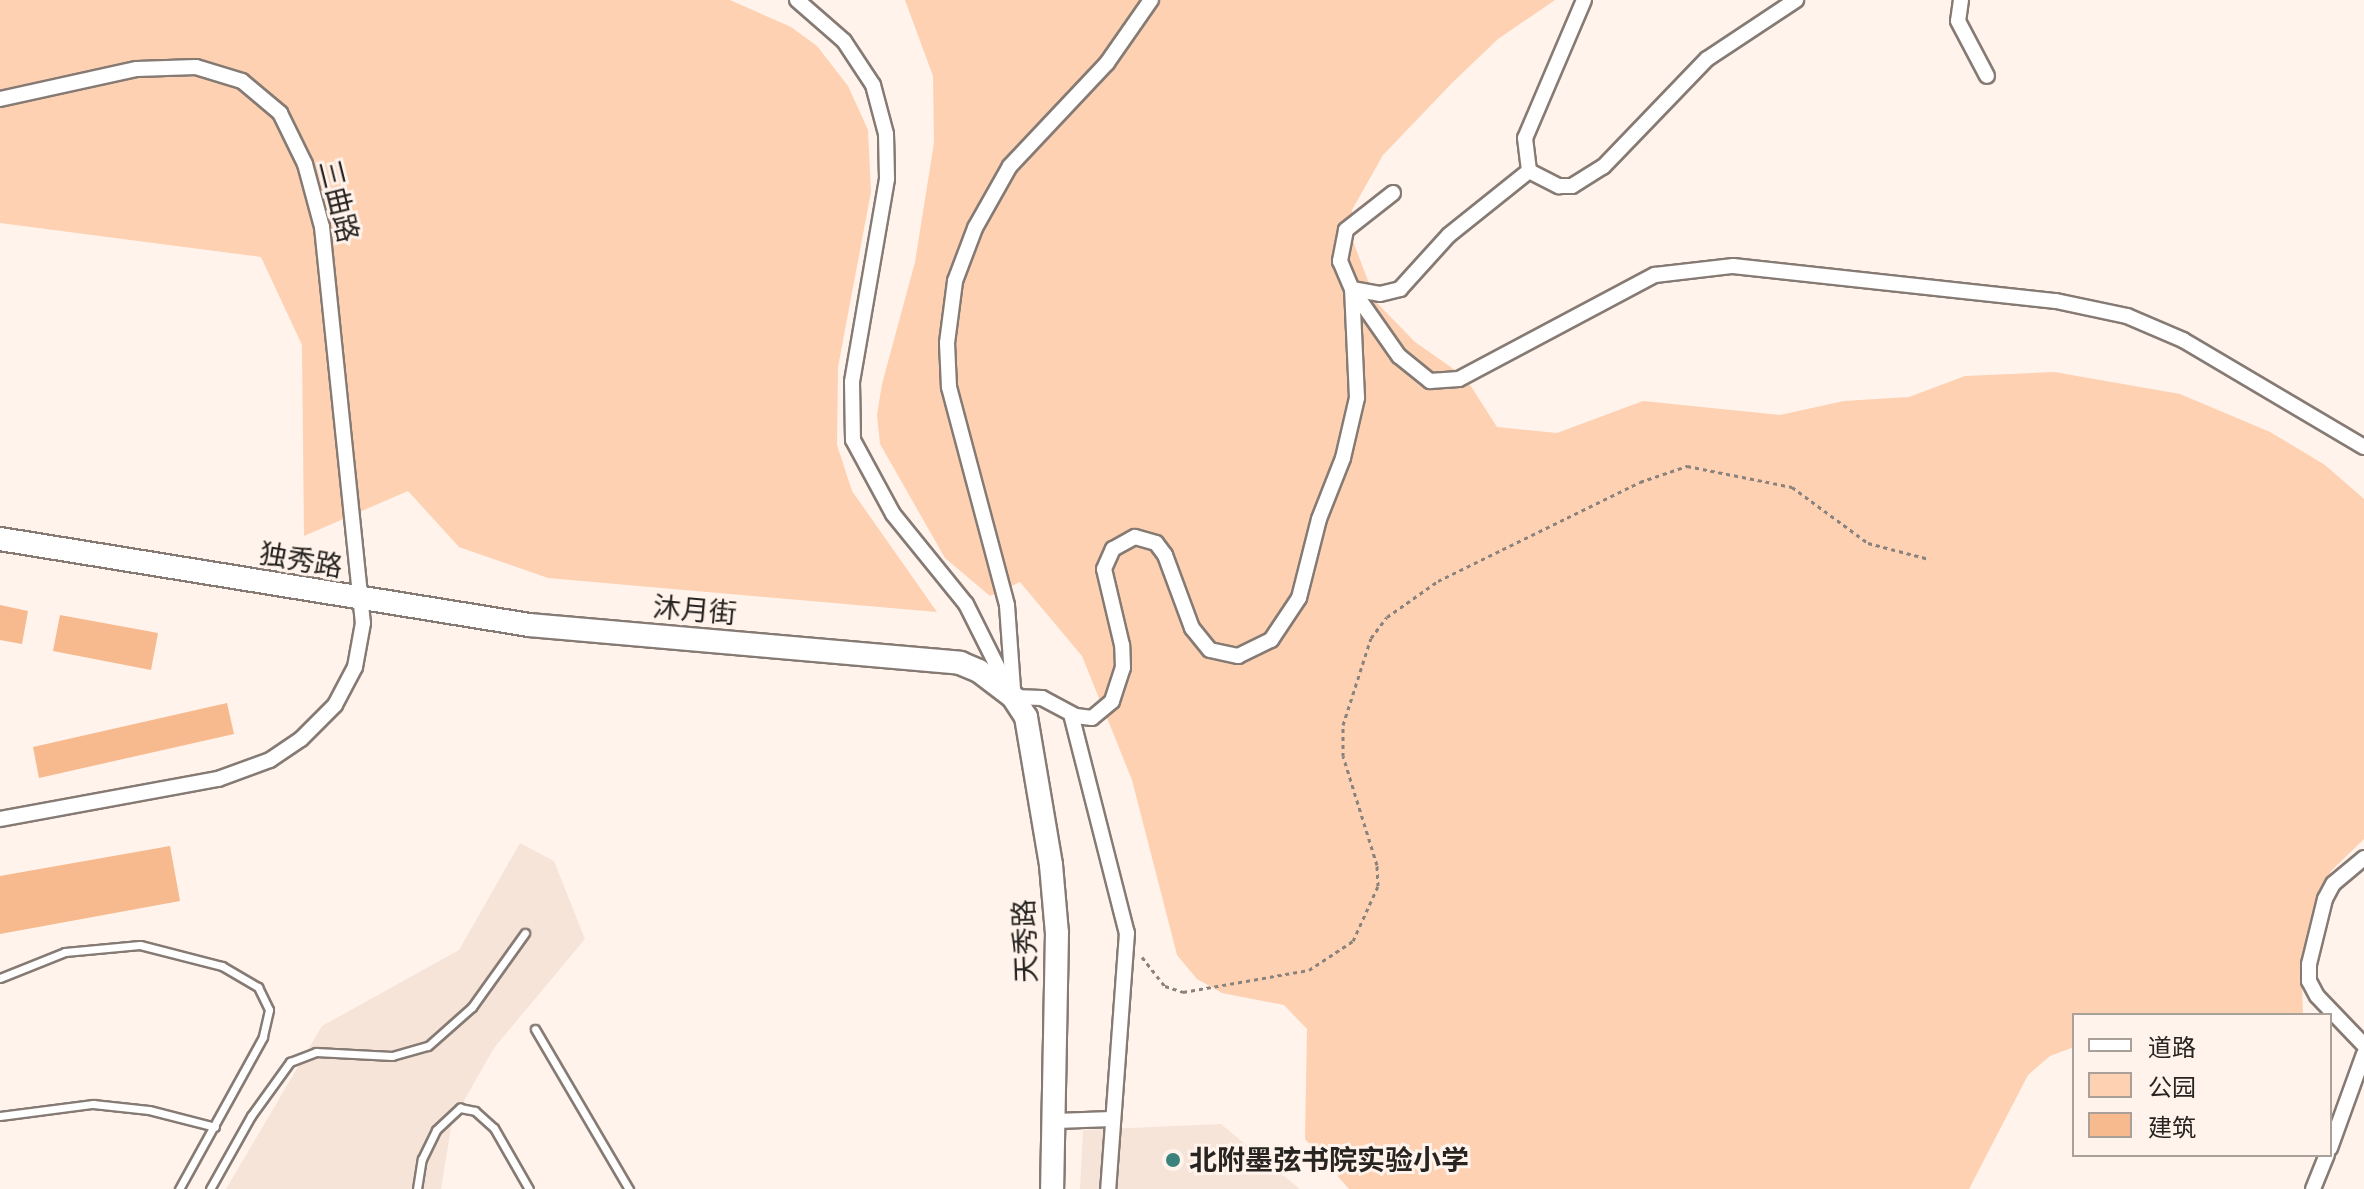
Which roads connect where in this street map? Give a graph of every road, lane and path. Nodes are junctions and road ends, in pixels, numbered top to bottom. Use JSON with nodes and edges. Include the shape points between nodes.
{"nodes":[{"id":1,"x":797,"y":0,"type":"edge"},
{"id":2,"x":1151,"y":0,"type":"edge"},
{"id":3,"x":1584,"y":0,"type":"edge"},
{"id":4,"x":1796,"y":0,"type":"edge"},
{"id":5,"x":1961,"y":0,"type":"edge"},
{"id":6,"x":1987,"y":76,"type":"dead end"},
{"id":7,"x":0,"y":99,"type":"edge"},
{"id":8,"x":1529,"y":171,"type":"junction"},
{"id":9,"x":1393,"y":193,"type":"dead end"},
{"id":10,"x":1352,"y":289,"type":"junction"},
{"id":11,"x":2364,"y":447,"type":"edge"},
{"id":12,"x":0,"y":539,"type":"edge"},
{"id":13,"x":1929,"y":559,"type":"dead end"},
{"id":14,"x":362,"y":601,"type":"junction"},
{"id":15,"x":1013,"y":697,"type":"junction"},
{"id":16,"x":1071,"y":714,"type":"junction"},
{"id":17,"x":0,"y":819,"type":"edge"},
{"id":18,"x":2364,"y":858,"type":"edge"},
{"id":19,"x":525,"y":933,"type":"dead end"},
{"id":20,"x":1127,"y":933,"type":"junction"},
{"id":21,"x":0,"y":978,"type":"edge"},
{"id":22,"x":535,"y":1029,"type":"dead end"},
{"id":23,"x":2364,"y":1045,"type":"edge"},
{"id":24,"x":2364,"y":1054,"type":"edge"},
{"id":25,"x":0,"y":1116,"type":"edge"},
{"id":26,"x":1112,"y":1119,"type":"junction"},
{"id":27,"x":1056,"y":1121,"type":"junction"},
{"id":28,"x":215,"y":1127,"type":"junction"},
{"id":29,"x":2332,"y":1142,"type":"edge"},
{"id":30,"x":2326,"y":1157,"type":"edge"},
{"id":31,"x":179,"y":1189,"type":"edge"},
{"id":32,"x":210,"y":1189,"type":"edge"},
{"id":33,"x":417,"y":1189,"type":"edge"},
{"id":34,"x":529,"y":1189,"type":"edge"},
{"id":35,"x":629,"y":1189,"type":"edge"},
{"id":36,"x":1052,"y":1189,"type":"edge"},
{"id":37,"x":1108,"y":1189,"type":"edge"},
{"id":38,"x":2313,"y":1189,"type":"edge"}],
"edges":[{"from":1,"to":15,"type":"street","via":[[844,41],[873,85],[886,134],[887,179],[852,382],[853,440],[893,514],[966,604]]},
{"from":2,"to":15,"type":"street","via":[[1107,63],[1010,166],[975,228],[955,281],[947,343],[949,387],[1007,605]]},
{"from":3,"to":8,"type":"street","via":[[1525,138]]},
{"from":4,"to":8,"type":"street","via":[[1707,59],[1586,180],[1559,186]]},
{"from":5,"to":6,"type":"street","via":[[1958,21]]},
{"from":7,"to":14,"type":"street","name":"三曲路","via":[[137,69],[196,67],[242,81],[280,113],[305,164],[322,227]]},
{"from":8,"to":10,"type":"street","via":[[1449,235],[1400,289],[1380,294]]},
{"from":9,"to":10,"type":"street","via":[[1346,230],[1340,261]]},
{"from":10,"to":11,"type":"street","via":[[1409,368],[1430,381],[1446,383],[1630,287],[1678,269],[1733,266],[2056,301],[2127,316],[2183,340]]},
{"from":10,"to":16,"type":"street","via":[[1357,398],[1343,458],[1289,620],[1271,640],[1238,656],[1210,650],[1192,628],[1156,543],[1135,537],[1121,541],[1104,569],[1122,645],[1118,687],[1102,713],[1092,718]]},
{"from":12,"to":14,"type":"main road","name":"独秀路"},
{"from":13,"to":20,"type":"path","via":[[1868,543],[1792,487],[1687,466],[1640,482],[1421,591],[1387,617],[1371,638],[1343,725],[1343,756],[1377,865],[1378,886],[1353,941],[1309,970],[1183,992],[1157,978]]},
{"from":14,"to":15,"type":"main road","name":"沐月街","via":[[529,625],[960,663]]},
{"from":14,"to":17,"type":"street","name":"独秀路","via":[[361,644],[346,688],[320,723],[282,753],[218,779]]},
{"from":15,"to":16,"type":"street","via":[[1042,698]]},
{"from":15,"to":27,"type":"main road","name":"天秀路","via":[[1031,739],[1051,865],[1057,933]]},
{"from":16,"to":20,"type":"street"},
{"from":18,"to":23,"type":"street","via":[[2333,884],[2325,899],[2309,964],[2309,981],[2317,996]]},
{"from":19,"to":32,"type":"lane","via":[[472,1007],[428,1046],[392,1056],[316,1052],[290,1062],[251,1116]]},
{"from":20,"to":26,"type":"street"},
{"from":21,"to":28,"type":"lane","via":[[65,952],[140,945],[192,955],[252,982],[266,999],[267,1022],[254,1058]]},
{"from":22,"to":35,"type":"lane"},
{"from":24,"to":29,"type":"street"},
{"from":25,"to":28,"type":"lane","via":[[93,1104],[149,1110]]},
{"from":26,"to":27,"type":"street"},
{"from":26,"to":37,"type":"street"},
{"from":27,"to":36,"type":"main road","name":"天秀路"},
{"from":28,"to":31,"type":"lane"},
{"from":30,"to":38,"type":"street"},
{"from":33,"to":34,"type":"lane","via":[[422,1159],[436,1130],[460,1108],[475,1111],[494,1128]]}]}
